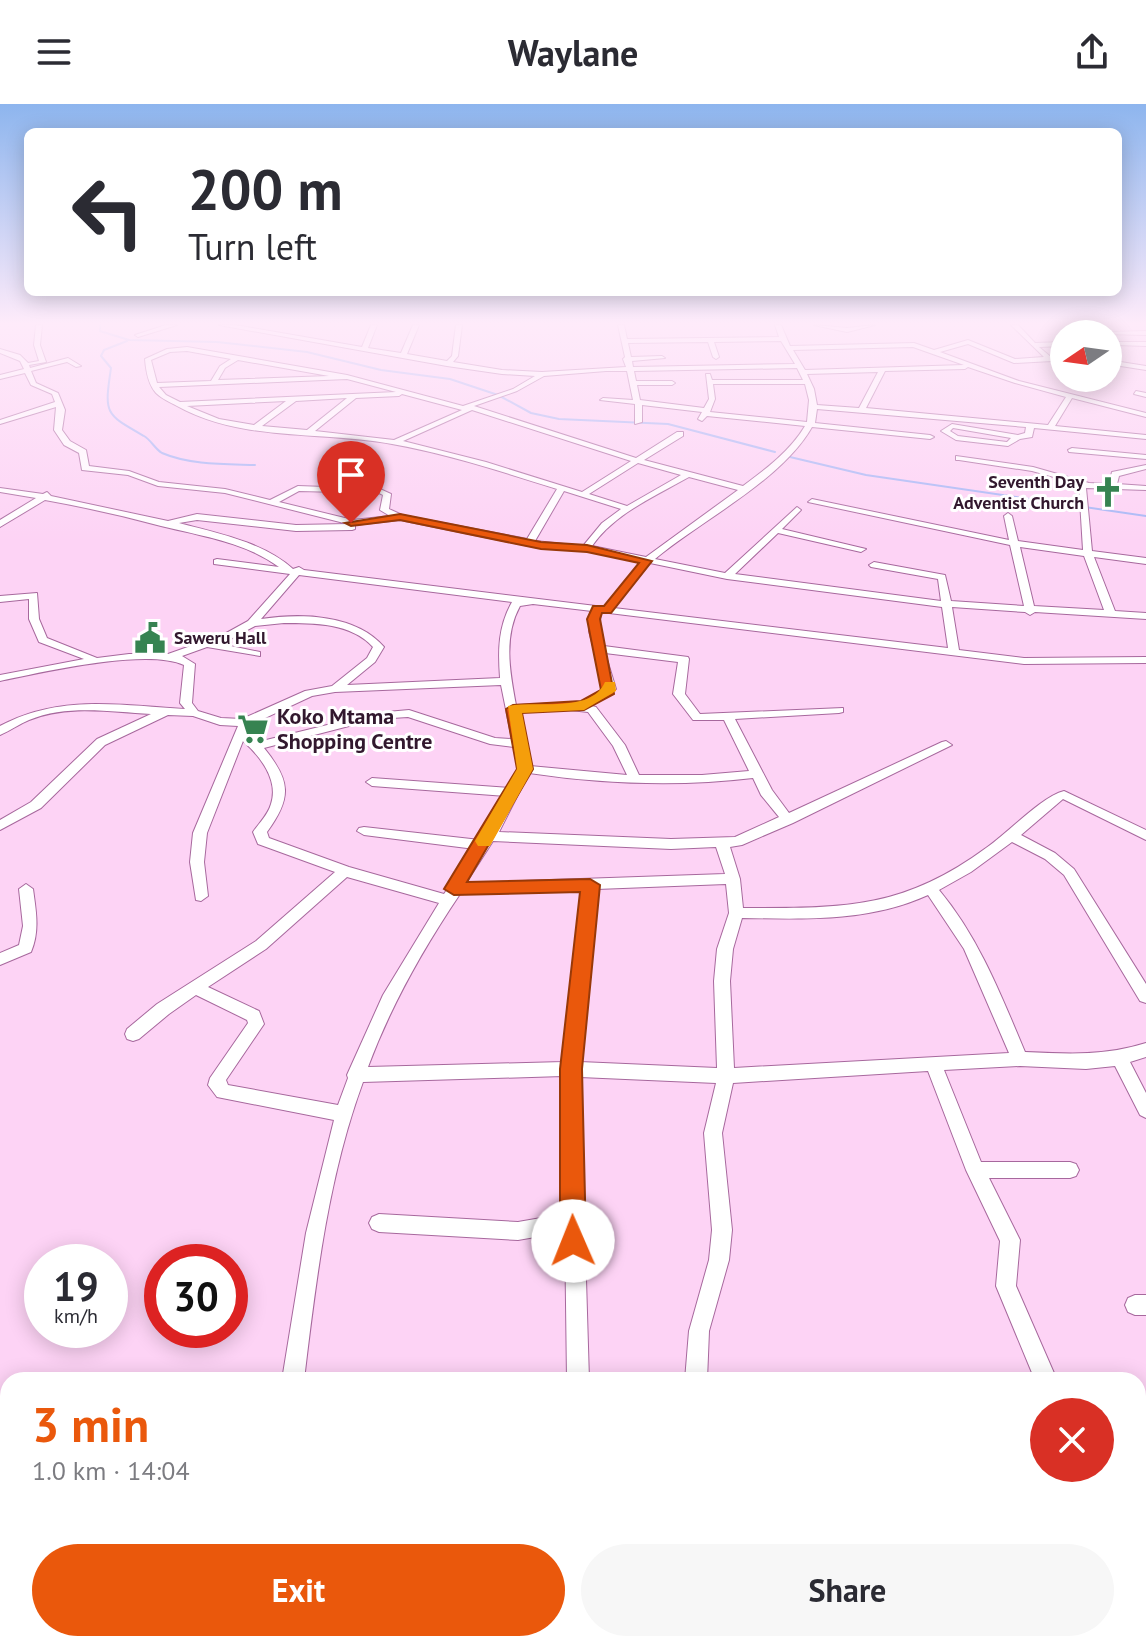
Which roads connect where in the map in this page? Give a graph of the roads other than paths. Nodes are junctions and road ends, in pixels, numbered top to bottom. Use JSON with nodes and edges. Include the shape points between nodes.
{"nodes":[{"id":1,"x":56,"y":397,"type":"edge"},
{"id":2,"x":166,"y":397,"type":"edge"},
{"id":3,"x":346,"y":397,"type":"edge"},
{"id":4,"x":353,"y":397,"type":"edge"},
{"id":5,"x":425,"y":397,"type":"edge"},
{"id":6,"x":496,"y":397,"type":"edge"},
{"id":7,"x":637,"y":397,"type":"edge"},
{"id":8,"x":712,"y":397,"type":"edge"},
{"id":9,"x":810,"y":397,"type":"edge"},
{"id":10,"x":868,"y":397,"type":"edge"},
{"id":11,"x":1070,"y":397,"type":"edge"},
{"id":12,"x":1079,"y":397,"type":"edge"},
{"id":13,"x":294,"y":399,"type":"junction"},
{"id":14,"x":603,"y":400,"type":"dead end"},
{"id":15,"x":638,"y":403,"type":"junction"},
{"id":16,"x":57,"y":404,"type":"junction"},
{"id":17,"x":179,"y":404,"type":"junction"},
{"id":18,"x":812,"y":407,"type":"junction"},
{"id":19,"x":467,"y":408,"type":"junction"},
{"id":20,"x":862,"y":409,"type":"junction"},
{"id":21,"x":704,"y":415,"type":"junction"},
{"id":22,"x":1146,"y":415,"type":"edge"},
{"id":23,"x":0,"y":422,"type":"edge"},
{"id":24,"x":638,"y":422,"type":"dead end"},
{"id":25,"x":811,"y":424,"type":"junction"},
{"id":26,"x":256,"y":427,"type":"junction"},
{"id":27,"x":988,"y":427,"type":"junction"},
{"id":28,"x":1030,"y":427,"type":"junction"},
{"id":29,"x":1050,"y":428,"type":"junction"},
{"id":30,"x":308,"y":433,"type":"junction"},
{"id":31,"x":680,"y":434,"type":"dead end"},
{"id":32,"x":930,"y":437,"type":"dead end"},
{"id":33,"x":1018,"y":437,"type":"junction"},
{"id":34,"x":1146,"y":437,"type":"edge"},
{"id":35,"x":395,"y":442,"type":"junction"},
{"id":36,"x":1072,"y":450,"type":"dead end"},
{"id":37,"x":1103,"y":452,"type":"junction"},
{"id":38,"x":1146,"y":457,"type":"edge"},
{"id":39,"x":959,"y":458,"type":"dead end"},
{"id":40,"x":638,"y":461,"type":"junction"},
{"id":41,"x":1146,"y":467,"type":"edge"},
{"id":42,"x":1115,"y":474,"type":"junction"},
{"id":43,"x":687,"y":475,"type":"junction"},
{"id":44,"x":1085,"y":483,"type":"junction"},
{"id":45,"x":1113,"y":484,"type":"junction"},
{"id":46,"x":1146,"y":488,"type":"edge"},
{"id":47,"x":561,"y":489,"type":"junction"},
{"id":48,"x":744,"y":489,"type":"junction"},
{"id":49,"x":0,"y":490,"type":"edge"},
{"id":50,"x":47,"y":495,"type":"junction"},
{"id":51,"x":582,"y":495,"type":"junction"},
{"id":52,"x":272,"y":502,"type":"junction"},
{"id":53,"x":812,"y":502,"type":"dead end"},
{"id":54,"x":629,"y":509,"type":"junction"},
{"id":55,"x":797,"y":510,"type":"dead end"},
{"id":56,"x":1008,"y":516,"type":"dead end"},
{"id":57,"x":400,"y":517,"type":"junction"},
{"id":58,"x":0,"y":524,"type":"edge"},
{"id":59,"x":164,"y":524,"type":"junction"},
{"id":60,"x":436,"y":525,"type":"junction"},
{"id":61,"x":777,"y":530,"type":"junction"},
{"id":62,"x":529,"y":543,"type":"junction"},
{"id":63,"x":1017,"y":544,"type":"junction"},
{"id":64,"x":587,"y":549,"type":"junction"},
{"id":65,"x":861,"y":549,"type":"dead end"},
{"id":66,"x":1088,"y":553,"type":"junction"},
{"id":67,"x":646,"y":561,"type":"junction"},
{"id":68,"x":1146,"y":561,"type":"edge"},
{"id":69,"x":217,"y":562,"type":"dead end"},
{"id":70,"x":874,"y":565,"type":"dead end"},
{"id":71,"x":294,"y":570,"type":"junction"},
{"id":72,"x":727,"y":576,"type":"junction"},
{"id":73,"x":0,"y":599,"type":"edge"},
{"id":74,"x":524,"y":601,"type":"junction"},
{"id":75,"x":944,"y":604,"type":"junction"},
{"id":76,"x":602,"y":610,"type":"junction"},
{"id":77,"x":1030,"y":612,"type":"junction"},
{"id":78,"x":1111,"y":615,"type":"junction"},
{"id":79,"x":1146,"y":616,"type":"edge"},
{"id":80,"x":252,"y":623,"type":"junction"},
{"id":81,"x":213,"y":644,"type":"junction"},
{"id":82,"x":600,"y":649,"type":"junction"},
{"id":83,"x":256,"y":654,"type":"dead end"},
{"id":84,"x":954,"y":654,"type":"junction"},
{"id":85,"x":172,"y":656,"type":"junction"},
{"id":86,"x":97,"y":660,"type":"junction"},
{"id":87,"x":1146,"y":660,"type":"edge"},
{"id":88,"x":0,"y":678,"type":"edge"},
{"id":89,"x":505,"y":681,"type":"junction"},
{"id":90,"x":335,"y":689,"type":"junction"},
{"id":91,"x":584,"y":706,"type":"junction"},
{"id":92,"x":513,"y":709,"type":"junction"},
{"id":93,"x":839,"y":710,"type":"dead end"},
{"id":94,"x":167,"y":711,"type":"junction"},
{"id":95,"x":194,"y":713,"type":"junction"},
{"id":96,"x":729,"y":718,"type":"junction"},
{"id":97,"x":243,"y":728,"type":"junction"},
{"id":98,"x":0,"y":731,"type":"edge"},
{"id":99,"x":521,"y":744,"type":"junction"},
{"id":100,"x":946,"y":745,"type":"dead end"},
{"id":101,"x":258,"y":746,"type":"junction"},
{"id":102,"x":525,"y":769,"type":"junction"},
{"id":103,"x":756,"y":774,"type":"junction"},
{"id":104,"x":634,"y":777,"type":"junction"},
{"id":105,"x":372,"y":782,"type":"dead end"},
{"id":106,"x":513,"y":792,"type":"junction"},
{"id":107,"x":788,"y":820,"type":"junction"},
{"id":108,"x":0,"y":826,"type":"edge"},
{"id":109,"x":364,"y":831,"type":"dead end"},
{"id":110,"x":1146,"y":835,"type":"edge"},
{"id":111,"x":1013,"y":837,"type":"junction"},
{"id":112,"x":485,"y":840,"type":"junction"},
{"id":113,"x":722,"y":844,"type":"junction"},
{"id":114,"x":345,"y":871,"type":"junction"},
{"id":115,"x":733,"y":879,"type":"junction"},
{"id":116,"x":590,"y":885,"type":"junction"},
{"id":117,"x":930,"y":888,"type":"junction"},
{"id":118,"x":26,"y":889,"type":"dead end"},
{"id":119,"x":450,"y":894,"type":"junction"},
{"id":120,"x":201,"y":896,"type":"dead end"},
{"id":121,"x":736,"y":913,"type":"junction"},
{"id":122,"x":0,"y":959,"type":"edge"},
{"id":123,"x":195,"y":988,"type":"junction"},
{"id":124,"x":1146,"y":997,"type":"edge"},
{"id":125,"x":133,"y":1034,"type":"dead end"},
{"id":126,"x":1146,"y":1050,"type":"edge"},
{"id":127,"x":1120,"y":1058,"type":"junction"},
{"id":128,"x":1020,"y":1059,"type":"junction"},
{"id":129,"x":933,"y":1064,"type":"junction"},
{"id":130,"x":571,"y":1069,"type":"junction"},
{"id":131,"x":355,"y":1075,"type":"junction"},
{"id":132,"x":726,"y":1076,"type":"junction"},
{"id":133,"x":1146,"y":1110,"type":"edge"},
{"id":134,"x":343,"y":1114,"type":"junction"},
{"id":135,"x":975,"y":1170,"type":"junction"},
{"id":136,"x":1070,"y":1170,"type":"dead end"},
{"id":137,"x":572,"y":1215,"type":"junction"},
{"id":138,"x":379,"y":1223,"type":"dead end"},
{"id":139,"x":294,"y":1372,"type":"edge"},
{"id":140,"x":578,"y":1372,"type":"edge"},
{"id":141,"x":696,"y":1372,"type":"edge"},
{"id":142,"x":1043,"y":1372,"type":"edge"}],
"edges":[{"from":1,"to":16,"type":"street"},
{"from":2,"to":17,"type":"street"},
{"from":3,"to":13,"type":"street"},
{"from":4,"to":30,"type":"street"},
{"from":5,"to":19,"type":"street"},
{"from":6,"to":19,"type":"street"},
{"from":7,"to":15,"type":"street"},
{"from":8,"to":21,"type":"street"},
{"from":9,"to":18,"type":"street"},
{"from":10,"to":20,"type":"street"},
{"from":11,"to":29,"type":"street"},
{"from":12,"to":22,"type":"street"},
{"from":13,"to":17,"type":"street"},
{"from":13,"to":26,"type":"street"},
{"from":14,"to":15,"type":"street"},
{"from":15,"to":21,"type":"street"},
{"from":15,"to":24,"type":"street"},
{"from":16,"to":23,"type":"street"},
{"from":16,"to":52,"type":"street","via":[[58,430],[83,452],[85,468]]},
{"from":17,"to":26,"type":"street"},
{"from":18,"to":20,"type":"street"},
{"from":18,"to":25,"type":"street"},
{"from":19,"to":35,"type":"street"},
{"from":19,"to":40,"type":"street"},
{"from":20,"to":27,"type":"street","via":[[926,413]]},
{"from":21,"to":25,"type":"street"},
{"from":25,"to":32,"type":"street"},
{"from":25,"to":48,"type":"street","via":[[776,465]]},
{"from":26,"to":30,"type":"street"},
{"from":27,"to":28,"type":"street"},
{"from":27,"to":33,"type":"street"},
{"from":27,"to":33,"type":"street","via":[[952,426],[945,431],[956,438],[1008,444]]},
{"from":28,"to":29,"type":"street"},
{"from":28,"to":33,"type":"street","via":[[1029,435]]},
{"from":29,"to":34,"type":"street"},
{"from":30,"to":35,"type":"street"},
{"from":31,"to":40,"type":"street"},
{"from":35,"to":47,"type":"street"},
{"from":36,"to":37,"type":"street"},
{"from":37,"to":38,"type":"street"},
{"from":37,"to":42,"type":"street"},
{"from":39,"to":44,"type":"street","via":[[1022,466]]},
{"from":40,"to":43,"type":"street"},
{"from":40,"to":51,"type":"street"},
{"from":41,"to":42,"type":"street"},
{"from":42,"to":45,"type":"street"},
{"from":43,"to":48,"type":"street"},
{"from":43,"to":54,"type":"street"},
{"from":44,"to":45,"type":"street"},
{"from":44,"to":66,"type":"street"},
{"from":45,"to":46,"type":"street"},
{"from":47,"to":51,"type":"street"},
{"from":47,"to":62,"type":"street"},
{"from":48,"to":67,"type":"street"},
{"from":49,"to":50,"type":"street"},
{"from":50,"to":58,"type":"street"},
{"from":50,"to":59,"type":"street"},
{"from":51,"to":54,"type":"street"},
{"from":52,"to":57,"type":"street","via":[[353,523]]},
{"from":52,"to":57,"type":"street","via":[[298,488],[380,491],[387,494],[384,510]]},
{"from":53,"to":63,"type":"street"},
{"from":54,"to":64,"type":"street"},
{"from":55,"to":61,"type":"street"},
{"from":56,"to":63,"type":"street"},
{"from":57,"to":60,"type":"street"},
{"from":59,"to":60,"type":"street","via":[[197,517],[296,528]]},
{"from":59,"to":71,"type":"street","via":[[224,538]]},
{"from":60,"to":62,"type":"street"},
{"from":61,"to":65,"type":"street"},
{"from":61,"to":72,"type":"street"},
{"from":62,"to":64,"type":"street"},
{"from":63,"to":66,"type":"street"},
{"from":63,"to":77,"type":"street"},
{"from":64,"to":67,"type":"street"},
{"from":66,"to":68,"type":"street"},
{"from":66,"to":78,"type":"street"},
{"from":67,"to":72,"type":"street"},
{"from":67,"to":76,"type":"street"},
{"from":69,"to":71,"type":"street"},
{"from":70,"to":75,"type":"street","via":[[940,575]]},
{"from":71,"to":74,"type":"street"},
{"from":71,"to":80,"type":"street"},
{"from":72,"to":75,"type":"street"},
{"from":73,"to":86,"type":"street","via":[[34,595],[34,619],[43,640]]},
{"from":74,"to":76,"type":"street"},
{"from":74,"to":89,"type":"street","via":[[512,608],[507,625]]},
{"from":75,"to":77,"type":"street"},
{"from":75,"to":84,"type":"street"},
{"from":76,"to":82,"type":"street","via":[[593,619]]},
{"from":76,"to":84,"type":"street"},
{"from":77,"to":78,"type":"street"},
{"from":78,"to":79,"type":"street"},
{"from":80,"to":81,"type":"street"},
{"from":80,"to":90,"type":"street","via":[[328,622],[374,638],[377,654]]},
{"from":81,"to":83,"type":"street"},
{"from":81,"to":85,"type":"street"},
{"from":82,"to":91,"type":"street","via":[[610,689]]},
{"from":82,"to":96,"type":"street","via":[[684,659],[678,689],[687,708],[697,718]]},
{"from":84,"to":87,"type":"street","via":[[1036,662]]},
{"from":85,"to":86,"type":"street"},
{"from":85,"to":95,"type":"street","via":[[190,664],[186,703]]},
{"from":86,"to":88,"type":"street"},
{"from":89,"to":90,"type":"street"},
{"from":89,"to":92,"type":"street"},
{"from":90,"to":97,"type":"street","via":[[309,693]]},
{"from":91,"to":92,"type":"street"},
{"from":91,"to":104,"type":"street","via":[[612,734]]},
{"from":92,"to":99,"type":"street"},
{"from":93,"to":96,"type":"street"},
{"from":94,"to":95,"type":"street"},
{"from":94,"to":98,"type":"street","via":[[58,709]]},
{"from":94,"to":108,"type":"street","via":[[101,742],[36,805]]},
{"from":95,"to":97,"type":"street"},
{"from":96,"to":103,"type":"street"},
{"from":97,"to":101,"type":"street"},
{"from":97,"to":120,"type":"street","via":[[200,833]]},
{"from":99,"to":101,"type":"street","via":[[494,741],[409,713],[376,716]]},
{"from":99,"to":102,"type":"street"},
{"from":100,"to":107,"type":"street"},
{"from":101,"to":114,"type":"street","via":[[274,776],[279,800],[260,832],[263,841]]},
{"from":102,"to":104,"type":"street"},
{"from":102,"to":106,"type":"street"},
{"from":103,"to":104,"type":"street"},
{"from":103,"to":107,"type":"street"},
{"from":105,"to":106,"type":"street"},
{"from":106,"to":112,"type":"street"},
{"from":107,"to":113,"type":"street"},
{"from":109,"to":112,"type":"street"},
{"from":110,"to":111,"type":"street","via":[[1064,795]]},
{"from":111,"to":117,"type":"street"},
{"from":111,"to":124,"type":"street","via":[[1069,872]]},
{"from":112,"to":113,"type":"street"},
{"from":112,"to":119,"type":"street"},
{"from":113,"to":115,"type":"street"},
{"from":114,"to":119,"type":"street"},
{"from":114,"to":123,"type":"street","via":[[261,945]]},
{"from":115,"to":116,"type":"street"},
{"from":115,"to":121,"type":"street"},
{"from":116,"to":119,"type":"street"},
{"from":116,"to":130,"type":"street"},
{"from":117,"to":121,"type":"street","via":[[857,910]]},
{"from":117,"to":128,"type":"street","via":[[955,919]]},
{"from":118,"to":122,"type":"street","via":[[26,948]]},
{"from":119,"to":131,"type":"street","via":[[388,999]]},
{"from":121,"to":132,"type":"street","via":[[722,981]]},
{"from":123,"to":125,"type":"street"},
{"from":123,"to":134,"type":"street","via":[[253,1016],[256,1024],[218,1078],[223,1092]]},
{"from":126,"to":127,"type":"street"},
{"from":127,"to":128,"type":"street"},
{"from":127,"to":133,"type":"street"},
{"from":128,"to":129,"type":"street"},
{"from":129,"to":132,"type":"street"},
{"from":129,"to":135,"type":"street"},
{"from":130,"to":131,"type":"street"},
{"from":130,"to":132,"type":"street"},
{"from":130,"to":137,"type":"street"},
{"from":131,"to":134,"type":"street"},
{"from":132,"to":141,"type":"street","via":[[713,1133],[721,1247],[699,1331]]},
{"from":134,"to":139,"type":"street","via":[[309,1265]]},
{"from":135,"to":136,"type":"street"},
{"from":135,"to":142,"type":"street","via":[[1010,1240],[1006,1286]]},
{"from":137,"to":138,"type":"street","via":[[518,1231]]},
{"from":137,"to":140,"type":"street"}]}
